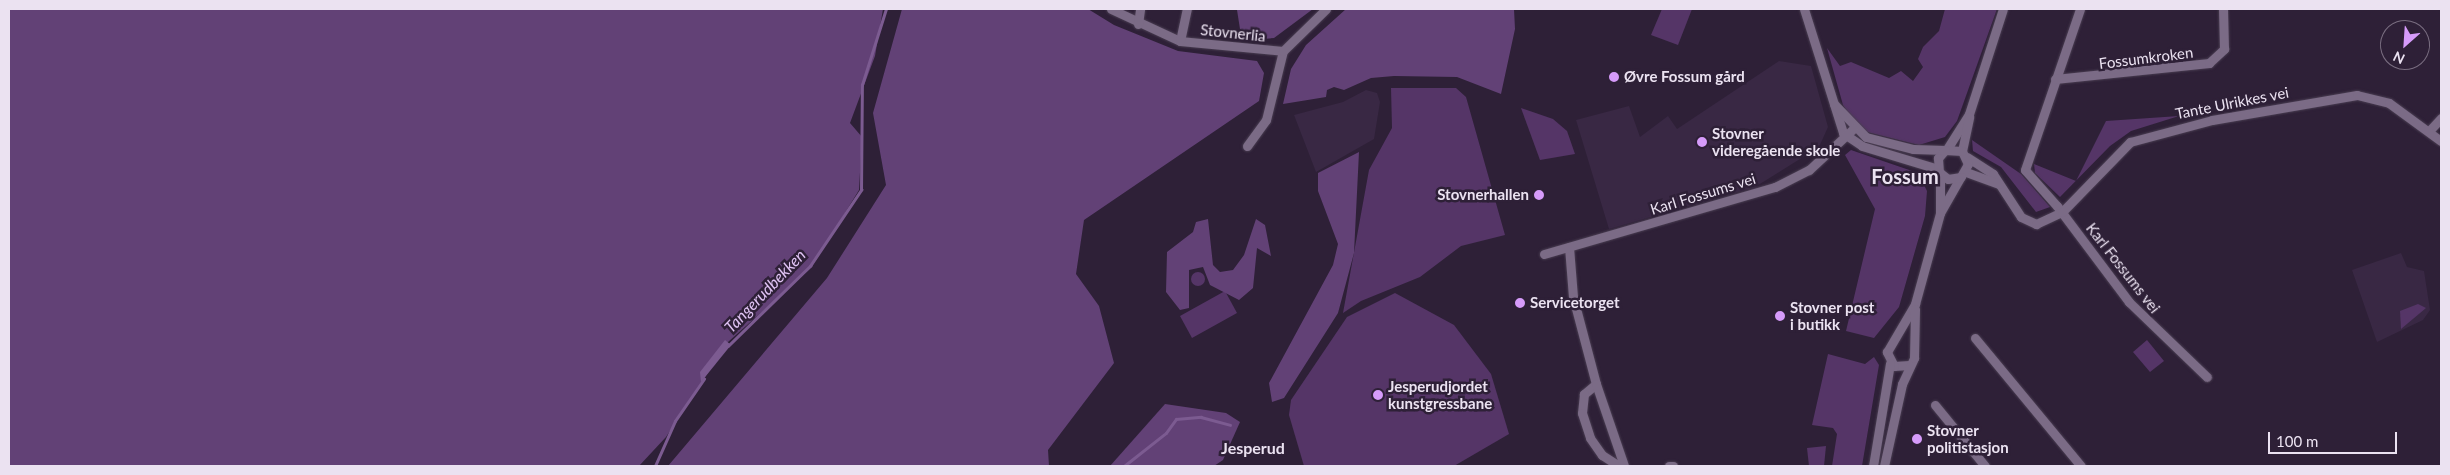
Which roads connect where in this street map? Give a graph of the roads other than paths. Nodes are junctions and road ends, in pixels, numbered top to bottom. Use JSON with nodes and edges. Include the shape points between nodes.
{"nodes":[{"id":1,"x":1111,"y":9,"type":"edge"},
{"id":2,"x":1140,"y":9,"type":"edge"},
{"id":3,"x":1187,"y":9,"type":"edge"},
{"id":4,"x":1326,"y":9,"type":"edge"},
{"id":5,"x":1804,"y":9,"type":"edge"},
{"id":6,"x":2003,"y":9,"type":"edge"},
{"id":7,"x":2080,"y":9,"type":"edge"},
{"id":8,"x":2223,"y":9,"type":"edge"},
{"id":9,"x":1138,"y":24,"type":"junction"},
{"id":10,"x":1180,"y":41,"type":"junction"},
{"id":11,"x":1284,"y":51,"type":"junction"},
{"id":12,"x":2055,"y":79,"type":"junction"},
{"id":13,"x":1834,"y":104,"type":"junction"},
{"id":14,"x":1969,"y":114,"type":"junction"},
{"id":15,"x":2441,"y":118,"type":"edge"},
{"id":16,"x":1854,"y":129,"type":"junction"},
{"id":17,"x":2429,"y":132,"type":"junction"},
{"id":18,"x":1846,"y":136,"type":"junction"},
{"id":19,"x":2441,"y":140,"type":"edge"},
{"id":20,"x":1248,"y":146,"type":"dead end"},
{"id":21,"x":1946,"y":149,"type":"junction"},
{"id":22,"x":1965,"y":154,"type":"junction"},
{"id":23,"x":1939,"y":171,"type":"junction"},
{"id":24,"x":1963,"y":175,"type":"junction"},
{"id":25,"x":2000,"y":184,"type":"junction"},
{"id":26,"x":2062,"y":212,"type":"junction"},
{"id":27,"x":1940,"y":213,"type":"junction"},
{"id":28,"x":1569,"y":247,"type":"junction"},
{"id":29,"x":1544,"y":254,"type":"dead end"},
{"id":30,"x":1915,"y":304,"type":"junction"},
{"id":31,"x":1975,"y":338,"type":"dead end"},
{"id":32,"x":1894,"y":342,"type":"junction"},
{"id":33,"x":1914,"y":349,"type":"junction"},
{"id":34,"x":1890,"y":363,"type":"junction"},
{"id":35,"x":1909,"y":365,"type":"junction"},
{"id":36,"x":2207,"y":377,"type":"dead end"},
{"id":37,"x":1596,"y":384,"type":"junction"},
{"id":38,"x":1936,"y":405,"type":"dead end"},
{"id":39,"x":1619,"y":466,"type":"edge"},
{"id":40,"x":1624,"y":466,"type":"edge"},
{"id":41,"x":1669,"y":466,"type":"edge"},
{"id":42,"x":1673,"y":466,"type":"edge"},
{"id":43,"x":1873,"y":466,"type":"edge"},
{"id":44,"x":1884,"y":466,"type":"edge"},
{"id":45,"x":1985,"y":466,"type":"edge"},
{"id":46,"x":2081,"y":466,"type":"edge"}],
"edges":[{"from":1,"to":9,"type":"street","name":"Stovnerlia"},
{"from":2,"to":9,"type":"street"},
{"from":3,"to":10,"type":"street","name":"Stovnerlia"},
{"from":4,"to":11,"type":"street"},
{"from":5,"to":13,"type":"street"},
{"from":6,"to":14,"type":"street"},
{"from":7,"to":12,"type":"street"},
{"from":8,"to":12,"type":"street","name":"Fossumkroken","via":[[2224,49],[2209,63]]},
{"from":9,"to":10,"type":"street","name":"Stovnerlia"},
{"from":10,"to":11,"type":"street","name":"Stovnerlia"},
{"from":11,"to":20,"type":"street","via":[[1270,109]]},
{"from":12,"to":26,"type":"street","via":[[2025,170]]},
{"from":13,"to":16,"type":"street"},
{"from":13,"to":18,"type":"street","via":[[1836,122]]},
{"from":14,"to":21,"type":"street"},
{"from":14,"to":22,"type":"street"},
{"from":15,"to":17,"type":"street"},
{"from":16,"to":18,"type":"street","name":"Karl Fossums vei"},
{"from":16,"to":21,"type":"street","via":[[1878,141]]},
{"from":17,"to":19,"type":"street","name":"Tante Ulrikkes vei"},
{"from":17,"to":26,"type":"street","name":"Tante Ulrikkes vei","via":[[2389,103],[2354,95],[2212,120],[2130,142]]},
{"from":18,"to":23,"type":"street","via":[[1869,149]]},
{"from":18,"to":28,"type":"street","name":"Karl Fossums vei","via":[[1809,170],[1783,184]]},
{"from":21,"to":22,"type":"street"},
{"from":21,"to":23,"type":"street","via":[[1938,158]]},
{"from":22,"to":24,"type":"street"},
{"from":22,"to":25,"type":"street","via":[[1989,170]]},
{"from":23,"to":24,"type":"street","via":[[1952,180]]},
{"from":23,"to":27,"type":"street"},
{"from":24,"to":25,"type":"street"},
{"from":24,"to":27,"type":"street"},
{"from":25,"to":26,"type":"street","via":[[2027,222],[2043,223]]},
{"from":26,"to":36,"type":"street","name":"Karl Fossums vei","via":[[2129,302]]},
{"from":27,"to":30,"type":"street"},
{"from":28,"to":29,"type":"street","name":"Karl Fossums vei"},
{"from":28,"to":37,"type":"street","via":[[1574,297]]},
{"from":30,"to":32,"type":"street"},
{"from":30,"to":33,"type":"street"},
{"from":31,"to":46,"type":"street"},
{"from":32,"to":33,"type":"street","via":[[1904,340]]},
{"from":32,"to":34,"type":"street","via":[[1887,352]]},
{"from":33,"to":35,"type":"street"},
{"from":34,"to":35,"type":"street"},
{"from":34,"to":43,"type":"street"},
{"from":35,"to":44,"type":"street"},
{"from":37,"to":39,"type":"street","via":[[1584,394],[1582,413],[1590,438],[1602,454]]},
{"from":37,"to":40,"type":"street"},
{"from":38,"to":45,"type":"street"},
{"from":41,"to":42,"type":"street"}]}
